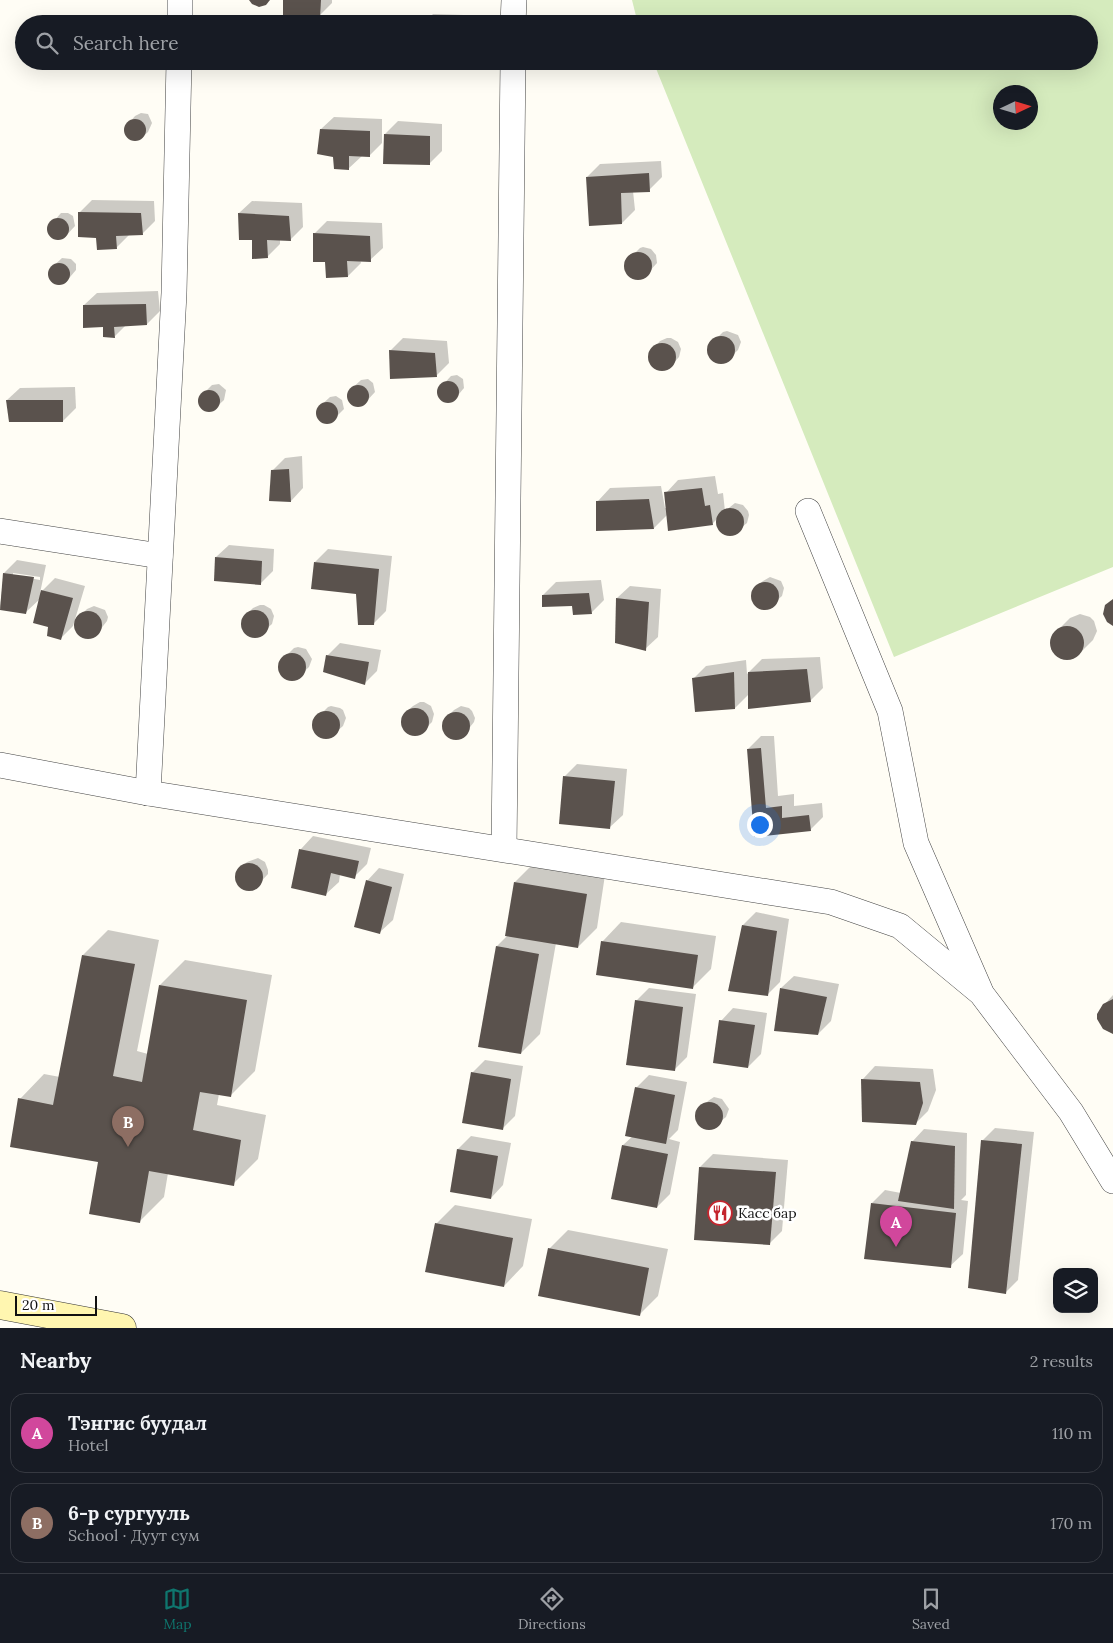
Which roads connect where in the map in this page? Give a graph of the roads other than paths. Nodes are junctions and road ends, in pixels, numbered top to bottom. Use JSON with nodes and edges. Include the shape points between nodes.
{"nodes":[{"id":1,"x":180,"y":0,"type":"edge"},
{"id":2,"x":514,"y":0,"type":"edge"},
{"id":3,"x":180,"y":15,"type":"edge"},
{"id":4,"x":513,"y":15,"type":"edge"},
{"id":5,"x":179,"y":70,"type":"edge"},
{"id":6,"x":513,"y":70,"type":"edge"},
{"id":7,"x":808,"y":511,"type":"dead end"},
{"id":8,"x":0,"y":531,"type":"edge"},
{"id":9,"x":160,"y":556,"type":"junction"},
{"id":10,"x":0,"y":765,"type":"edge"},
{"id":11,"x":148,"y":793,"type":"junction"},
{"id":12,"x":504,"y":849,"type":"junction"},
{"id":13,"x":981,"y":993,"type":"junction"},
{"id":14,"x":1109,"y":1167,"type":"edge"},
{"id":15,"x":0,"y":1305,"type":"edge"},
{"id":16,"x":122,"y":1328,"type":"edge"}],
"edges":[{"from":1,"to":3,"type":"street"},
{"from":2,"to":4,"type":"street"},
{"from":5,"to":9,"type":"street","via":[[174,293]]},
{"from":6,"to":12,"type":"street"},
{"from":7,"to":13,"type":"street","via":[[890,711],[916,843]]},
{"from":8,"to":9,"type":"street"},
{"from":9,"to":11,"type":"street"},
{"from":10,"to":11,"type":"street"},
{"from":11,"to":12,"type":"street"},
{"from":12,"to":13,"type":"street","via":[[831,902],[900,926]]},
{"from":13,"to":14,"type":"street"},
{"from":15,"to":16,"type":"main road"}]}
